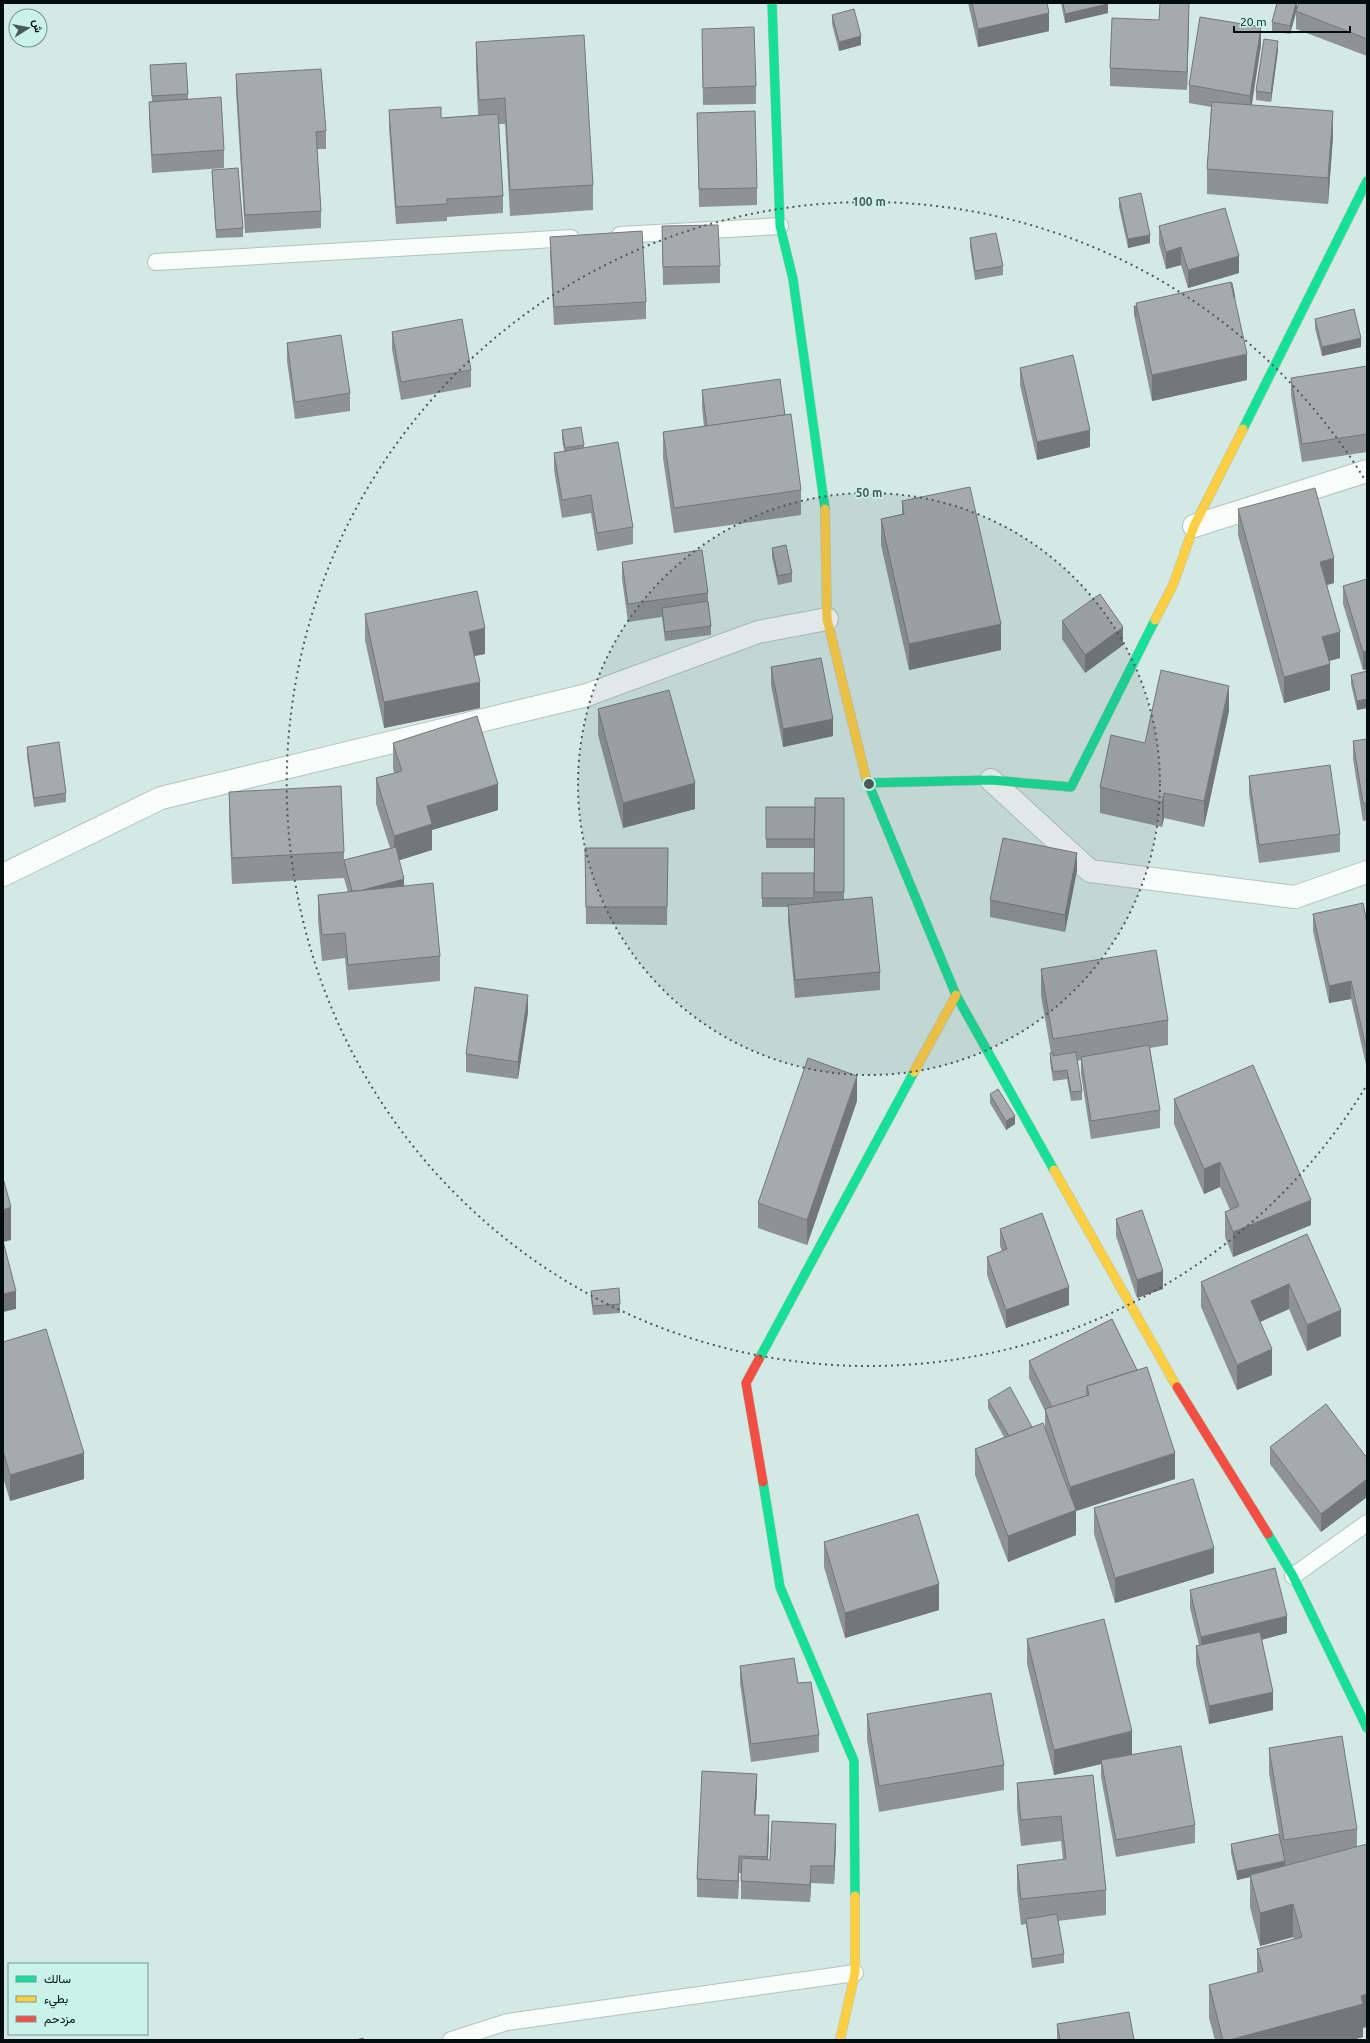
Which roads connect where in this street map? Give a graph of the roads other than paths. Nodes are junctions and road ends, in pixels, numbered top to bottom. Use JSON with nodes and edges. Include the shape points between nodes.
{"nodes":[{"id":1,"x":772,"y":3,"type":"edge"},
{"id":2,"x":1367,"y":181,"type":"edge"},
{"id":3,"x":780,"y":226,"type":"junction"},
{"id":4,"x":606,"y":236,"type":"edge"},
{"id":5,"x":582,"y":237,"type":"edge"},
{"id":6,"x":156,"y":262,"type":"dead end"},
{"id":7,"x":1367,"y":471,"type":"edge"},
{"id":8,"x":1194,"y":526,"type":"junction"},
{"id":9,"x":827,"y":619,"type":"junction"},
{"id":10,"x":991,"y":780,"type":"junction"},
{"id":11,"x":867,"y":783,"type":"junction"},
{"id":12,"x":1367,"y":872,"type":"edge"},
{"id":13,"x":3,"y":875,"type":"edge"},
{"id":14,"x":956,"y":996,"type":"junction"},
{"id":15,"x":1367,"y":1523,"type":"edge"},
{"id":16,"x":1293,"y":1576,"type":"junction"},
{"id":17,"x":1367,"y":1728,"type":"edge"},
{"id":18,"x":854,"y":1973,"type":"junction"},
{"id":19,"x":451,"y":2040,"type":"edge"},
{"id":20,"x":840,"y":2040,"type":"edge"}],
"edges":[{"from":1,"to":3,"type":"street"},
{"from":2,"to":8,"type":"street"},
{"from":3,"to":4,"type":"lane"},
{"from":3,"to":9,"type":"street","via":[[793,280],[826,515]]},
{"from":5,"to":6,"type":"lane"},
{"from":7,"to":8,"type":"street"},
{"from":8,"to":10,"type":"street","via":[[1173,585],[1071,786]]},
{"from":9,"to":11,"type":"street"},
{"from":9,"to":13,"type":"street","via":[[758,632],[587,695],[161,798]]},
{"from":10,"to":11,"type":"street"},
{"from":10,"to":12,"type":"street","via":[[1090,871],[1295,897]]},
{"from":11,"to":14,"type":"street"},
{"from":14,"to":16,"type":"street","via":[[1160,1359]]},
{"from":14,"to":18,"type":"street","via":[[746,1383],[780,1587],[854,1761]]},
{"from":15,"to":16,"type":"lane"},
{"from":16,"to":17,"type":"street"},
{"from":18,"to":19,"type":"lane","via":[[507,2022]]},
{"from":18,"to":20,"type":"street"}]}
